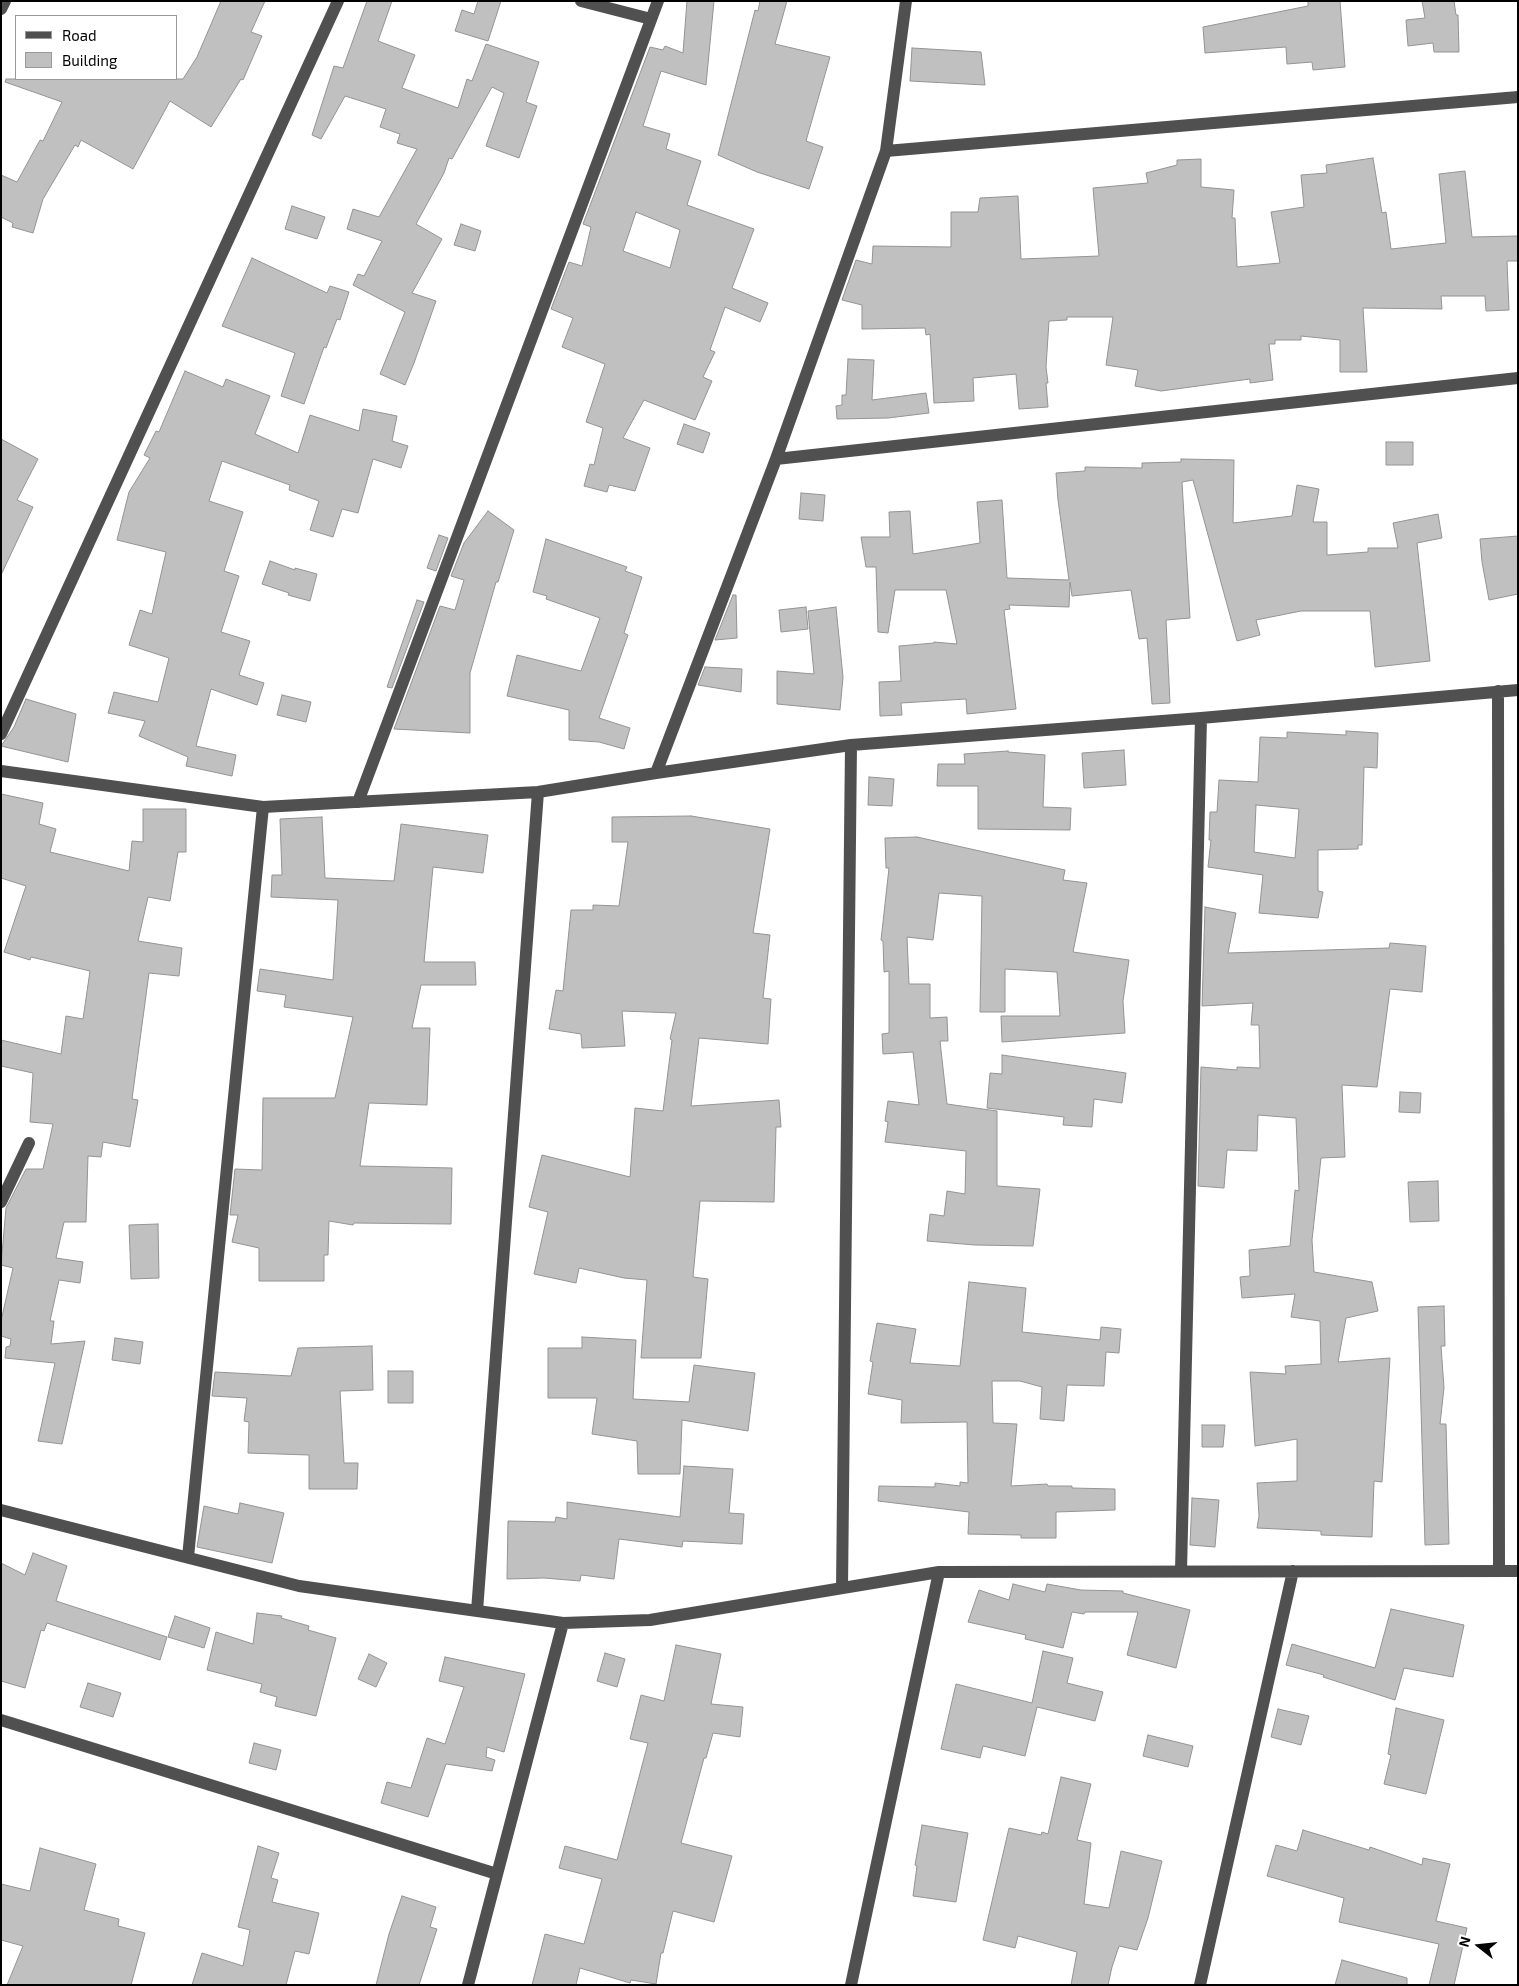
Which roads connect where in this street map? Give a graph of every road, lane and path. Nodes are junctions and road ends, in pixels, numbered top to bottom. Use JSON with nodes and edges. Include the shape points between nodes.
{"nodes":[{"id":1,"x":5,"y":1,"type":"edge"},
{"id":2,"x":338,"y":1,"type":"edge"},
{"id":3,"x":581,"y":1,"type":"edge"},
{"id":4,"x":658,"y":1,"type":"edge"},
{"id":5,"x":906,"y":1,"type":"edge"},
{"id":6,"x":1,"y":9,"type":"edge"},
{"id":7,"x":651,"y":19,"type":"junction"},
{"id":8,"x":1518,"y":97,"type":"edge"},
{"id":9,"x":886,"y":152,"type":"junction"},
{"id":10,"x":1518,"y":378,"type":"edge"},
{"id":11,"x":776,"y":459,"type":"junction"},
{"id":12,"x":1518,"y":690,"type":"edge"},
{"id":13,"x":1498,"y":691,"type":"junction"},
{"id":14,"x":1201,"y":718,"type":"junction"},
{"id":15,"x":1,"y":734,"type":"edge"},
{"id":16,"x":852,"y":745,"type":"junction"},
{"id":17,"x":1,"y":771,"type":"edge"},
{"id":18,"x":656,"y":772,"type":"junction"},
{"id":19,"x":538,"y":792,"type":"junction"},
{"id":20,"x":358,"y":802,"type":"junction"},
{"id":21,"x":263,"y":807,"type":"junction"},
{"id":22,"x":29,"y":1143,"type":"dead end"},
{"id":23,"x":1,"y":1202,"type":"edge"},
{"id":24,"x":1,"y":1510,"type":"edge"},
{"id":25,"x":188,"y":1557,"type":"junction"},
{"id":26,"x":1181,"y":1571,"type":"junction"},
{"id":27,"x":1293,"y":1571,"type":"junction"},
{"id":28,"x":1499,"y":1571,"type":"junction"},
{"id":29,"x":1518,"y":1571,"type":"edge"},
{"id":30,"x":939,"y":1572,"type":"junction"},
{"id":31,"x":842,"y":1588,"type":"junction"},
{"id":32,"x":477,"y":1611,"type":"junction"},
{"id":33,"x":563,"y":1623,"type":"junction"},
{"id":34,"x":1,"y":1720,"type":"edge"},
{"id":35,"x":497,"y":1874,"type":"junction"},
{"id":36,"x":468,"y":1985,"type":"edge"},
{"id":37,"x":851,"y":1985,"type":"edge"},
{"id":38,"x":1200,"y":1985,"type":"edge"}],
"edges":[{"from":1,"to":6,"type":"street"},
{"from":2,"to":15,"type":"street"},
{"from":3,"to":7,"type":"street"},
{"from":4,"to":7,"type":"street"},
{"from":5,"to":9,"type":"street"},
{"from":7,"to":20,"type":"street"},
{"from":8,"to":9,"type":"street"},
{"from":9,"to":11,"type":"street"},
{"from":10,"to":11,"type":"street"},
{"from":11,"to":18,"type":"street"},
{"from":12,"to":13,"type":"street"},
{"from":13,"to":14,"type":"street"},
{"from":13,"to":28,"type":"street"},
{"from":14,"to":16,"type":"street"},
{"from":14,"to":26,"type":"street"},
{"from":16,"to":18,"type":"street"},
{"from":16,"to":31,"type":"street"},
{"from":17,"to":21,"type":"street"},
{"from":18,"to":19,"type":"street"},
{"from":19,"to":20,"type":"street"},
{"from":19,"to":32,"type":"street"},
{"from":20,"to":21,"type":"street"},
{"from":21,"to":25,"type":"street"},
{"from":22,"to":23,"type":"street"},
{"from":24,"to":25,"type":"street"},
{"from":25,"to":32,"type":"street","via":[[299,1586]]},
{"from":26,"to":27,"type":"street"},
{"from":26,"to":30,"type":"street"},
{"from":27,"to":28,"type":"street"},
{"from":27,"to":38,"type":"street"},
{"from":28,"to":29,"type":"street"},
{"from":30,"to":31,"type":"street"},
{"from":30,"to":37,"type":"street"},
{"from":31,"to":33,"type":"street","via":[[650,1620]]},
{"from":32,"to":33,"type":"street"},
{"from":33,"to":35,"type":"street"},
{"from":34,"to":35,"type":"street"},
{"from":35,"to":36,"type":"street"}]}
